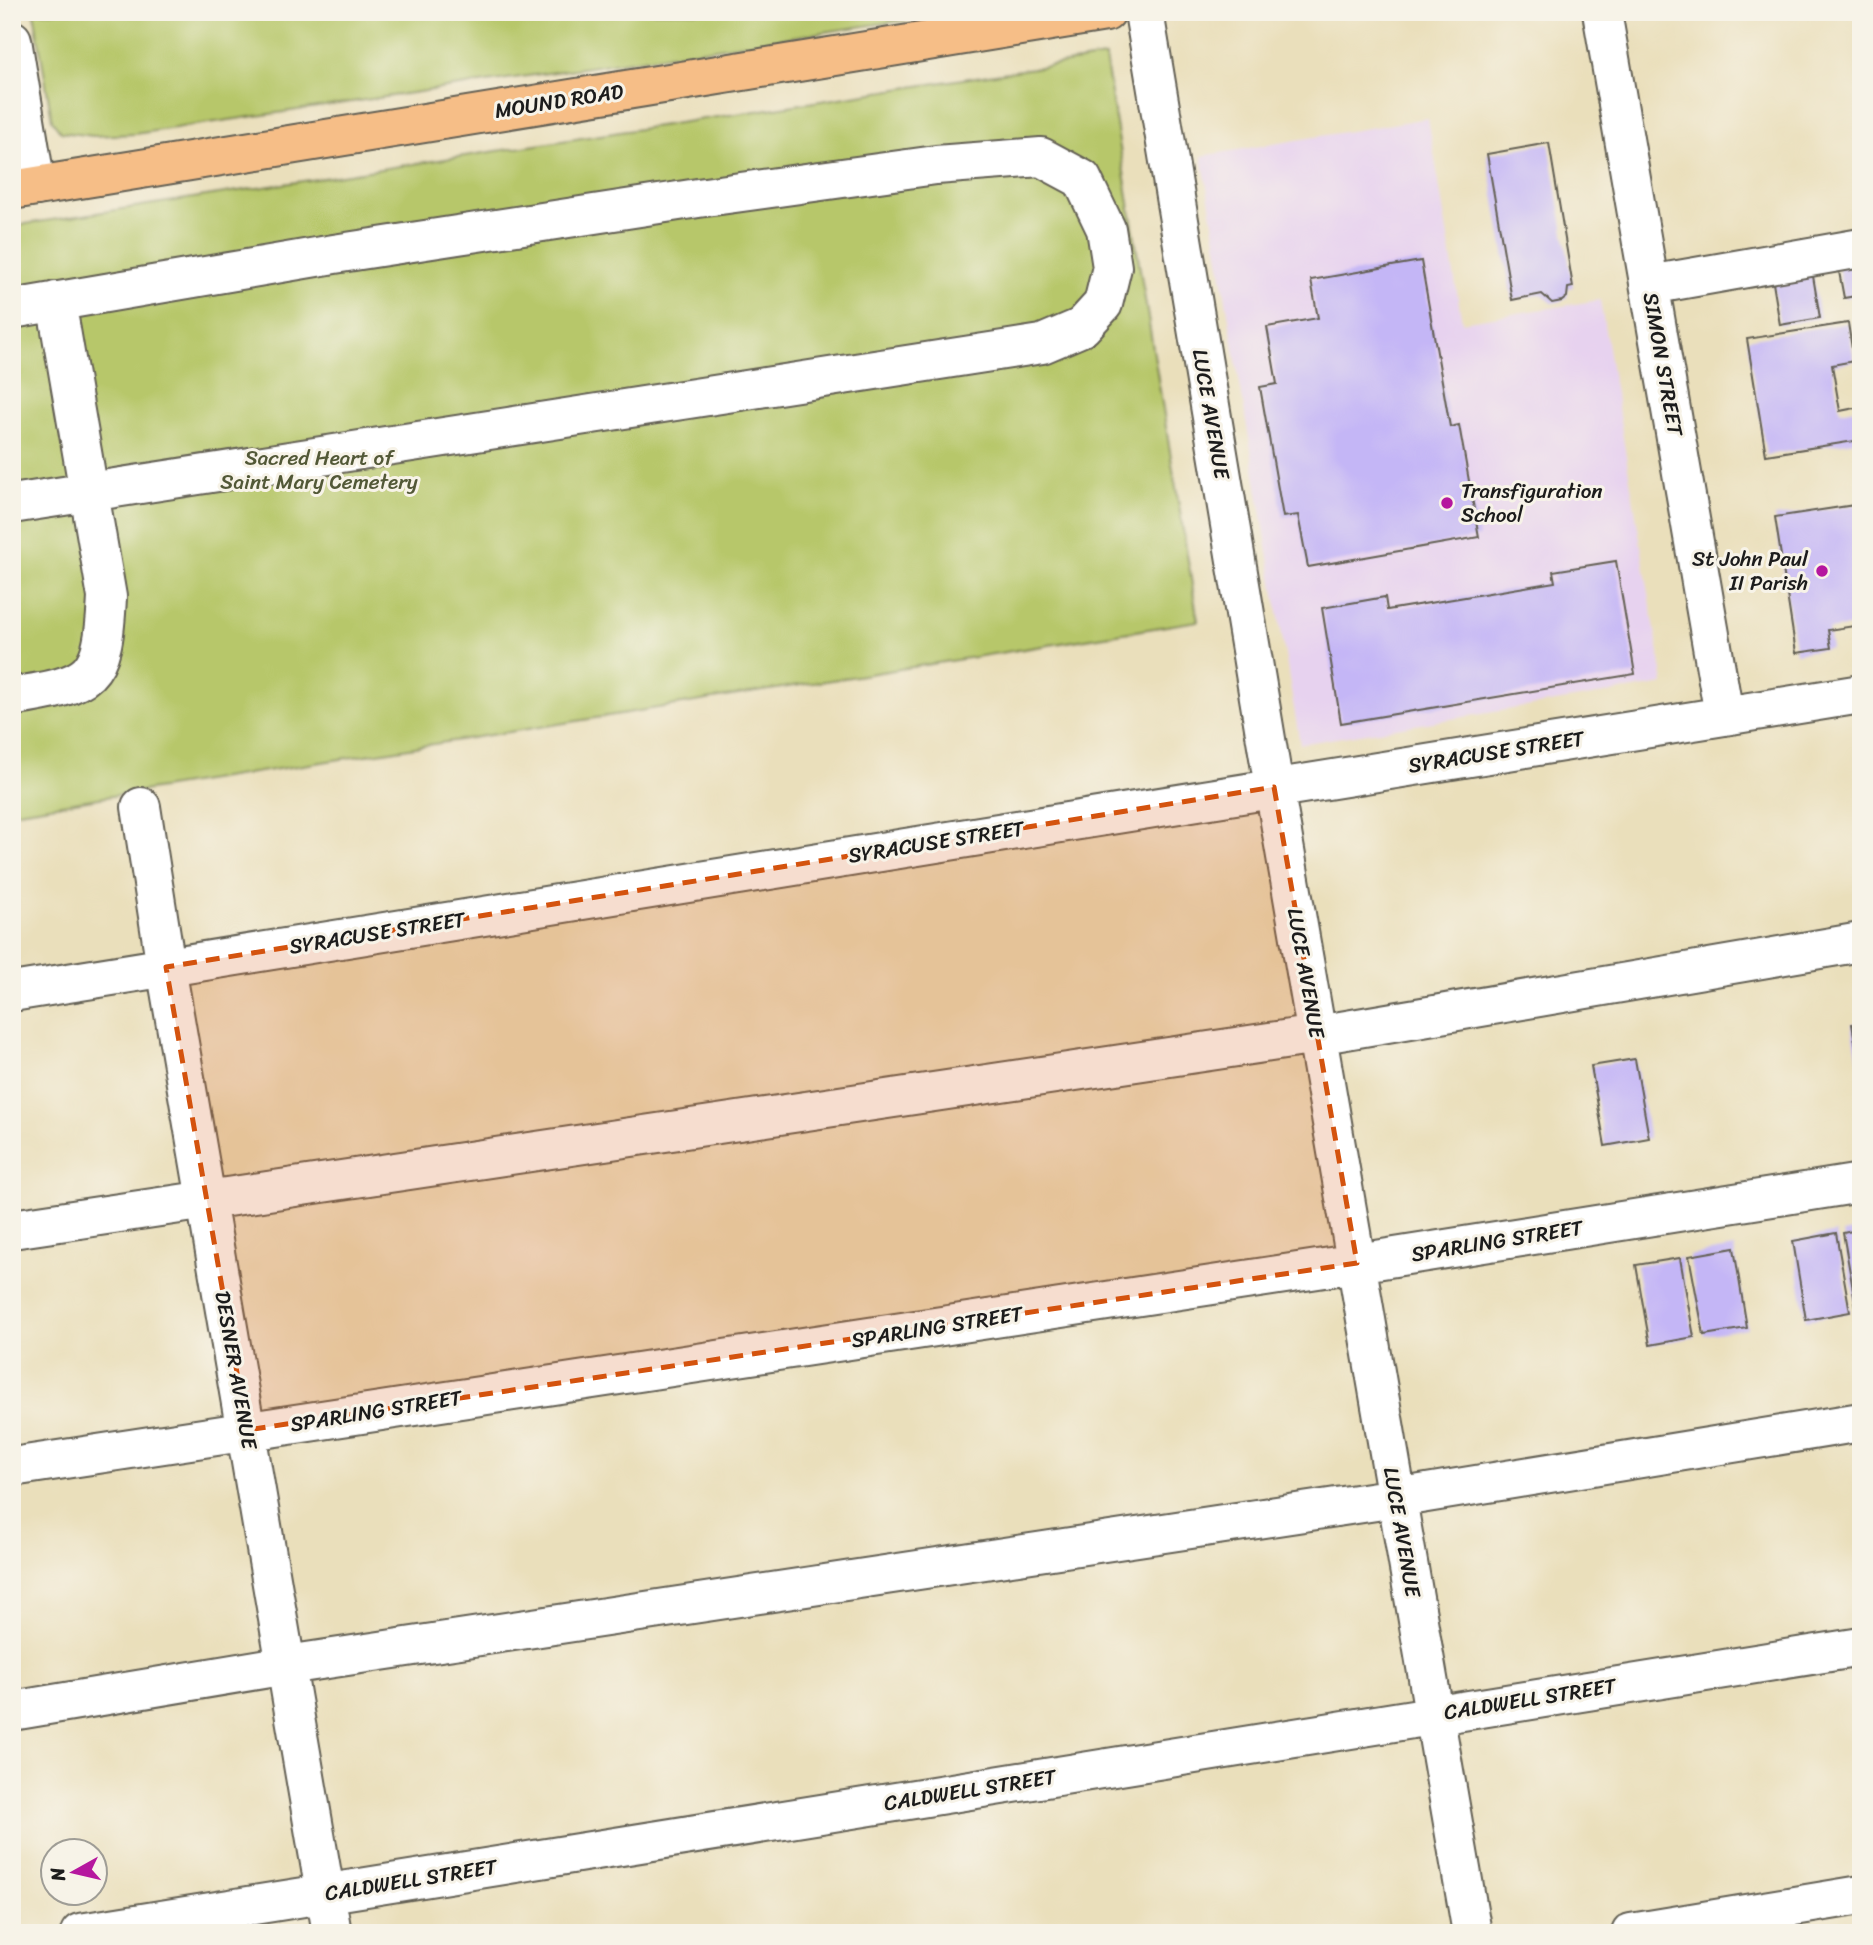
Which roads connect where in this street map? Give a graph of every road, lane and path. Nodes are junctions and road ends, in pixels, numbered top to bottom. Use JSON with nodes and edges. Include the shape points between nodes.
{"nodes":[{"id":1,"x":1106,"y":12,"type":"edge"},
{"id":2,"x":1144,"y":12,"type":"edge"},
{"id":3,"x":1602,"y":12,"type":"edge"},
{"id":4,"x":12,"y":40,"type":"edge"},
{"id":5,"x":24,"y":188,"type":"edge"},
{"id":6,"x":1861,"y":248,"type":"edge"},
{"id":7,"x":1650,"y":285,"type":"junction"},
{"id":8,"x":56,"y":301,"type":"junction"},
{"id":9,"x":12,"y":309,"type":"edge"},
{"id":10,"x":88,"y":491,"type":"junction"},
{"id":11,"x":12,"y":504,"type":"edge"},
{"id":12,"x":1861,"y":694,"type":"edge"},
{"id":13,"x":12,"y":697,"type":"edge"},
{"id":14,"x":1724,"y":715,"type":"junction"},
{"id":15,"x":1274,"y":787,"type":"junction"},
{"id":16,"x":141,"y":807,"type":"dead end"},
{"id":17,"x":1861,"y":942,"type":"edge"},
{"id":18,"x":166,"y":967,"type":"junction"},
{"id":19,"x":12,"y":992,"type":"edge"},
{"id":20,"x":1317,"y":1035,"type":"junction"},
{"id":21,"x":1861,"y":1183,"type":"edge"},
{"id":22,"x":206,"y":1199,"type":"junction"},
{"id":23,"x":12,"y":1229,"type":"edge"},
{"id":24,"x":1357,"y":1264,"type":"junction"},
{"id":25,"x":1861,"y":1422,"type":"edge"},
{"id":26,"x":247,"y":1430,"type":"junction"},
{"id":27,"x":12,"y":1467,"type":"edge"},
{"id":28,"x":1396,"y":1498,"type":"junction"},
{"id":29,"x":1861,"y":1647,"type":"edge"},
{"id":30,"x":287,"y":1665,"type":"junction"},
{"id":31,"x":12,"y":1711,"type":"edge"},
{"id":32,"x":1433,"y":1715,"type":"junction"},
{"id":33,"x":326,"y":1894,"type":"junction"},
{"id":34,"x":1861,"y":1895,"type":"edge"},
{"id":35,"x":80,"y":1933,"type":"edge"},
{"id":36,"x":332,"y":1933,"type":"edge"},
{"id":37,"x":1472,"y":1933,"type":"edge"},
{"id":38,"x":1631,"y":1933,"type":"edge"}],
"edges":[{"from":1,"to":5,"type":"main road","name":"MOUND ROAD"},
{"from":2,"to":15,"type":"street","name":"LUCE AVENUE"},
{"from":3,"to":7,"type":"street","name":"SIMON STREET"},
{"from":4,"to":5,"type":"street"},
{"from":6,"to":7,"type":"street"},
{"from":7,"to":14,"type":"street","name":"SIMON STREET"},
{"from":8,"to":9,"type":"street"},
{"from":8,"to":10,"type":"street"},
{"from":8,"to":10,"type":"street","via":[[698,198],[936,165],[1041,157],[1082,179],[1106,229],[1112,267],[1103,304],[1082,327],[1042,344]]},
{"from":10,"to":11,"type":"street"},
{"from":10,"to":13,"type":"street","via":[[107,597],[105,639],[97,666],[73,685]]},
{"from":12,"to":14,"type":"street","name":"SYRACUSE STREET"},
{"from":14,"to":15,"type":"street","name":"SYRACUSE STREET"},
{"from":15,"to":18,"type":"street","name":"SYRACUSE STREET"},
{"from":15,"to":20,"type":"street","name":"LUCE AVENUE"},
{"from":16,"to":18,"type":"street","name":"DESNER AVENUE"},
{"from":17,"to":20,"type":"street"},
{"from":18,"to":19,"type":"street","name":"SYRACUSE STREET"},
{"from":18,"to":22,"type":"street","name":"DESNER AVENUE"},
{"from":20,"to":22,"type":"street"},
{"from":20,"to":24,"type":"street","name":"LUCE AVENUE"},
{"from":21,"to":24,"type":"street","name":"SPARLING STREET"},
{"from":22,"to":23,"type":"street"},
{"from":22,"to":26,"type":"street","name":"DESNER AVENUE"},
{"from":24,"to":26,"type":"street","name":"SPARLING STREET"},
{"from":24,"to":28,"type":"street","name":"LUCE AVENUE"},
{"from":25,"to":28,"type":"street"},
{"from":26,"to":27,"type":"street","name":"SPARLING STREET"},
{"from":26,"to":30,"type":"street","name":"DESNER AVENUE"},
{"from":28,"to":30,"type":"street"},
{"from":28,"to":32,"type":"street","name":"LUCE AVENUE"},
{"from":29,"to":32,"type":"street","name":"CALDWELL STREET"},
{"from":30,"to":31,"type":"street"},
{"from":30,"to":33,"type":"street","name":"DESNER AVENUE"},
{"from":32,"to":33,"type":"street","name":"CALDWELL STREET"},
{"from":32,"to":37,"type":"street","name":"LUCE AVENUE"},
{"from":33,"to":35,"type":"street","name":"CALDWELL STREET"},
{"from":33,"to":36,"type":"street","name":"DESNER AVENUE"},
{"from":34,"to":38,"type":"street"}]}
